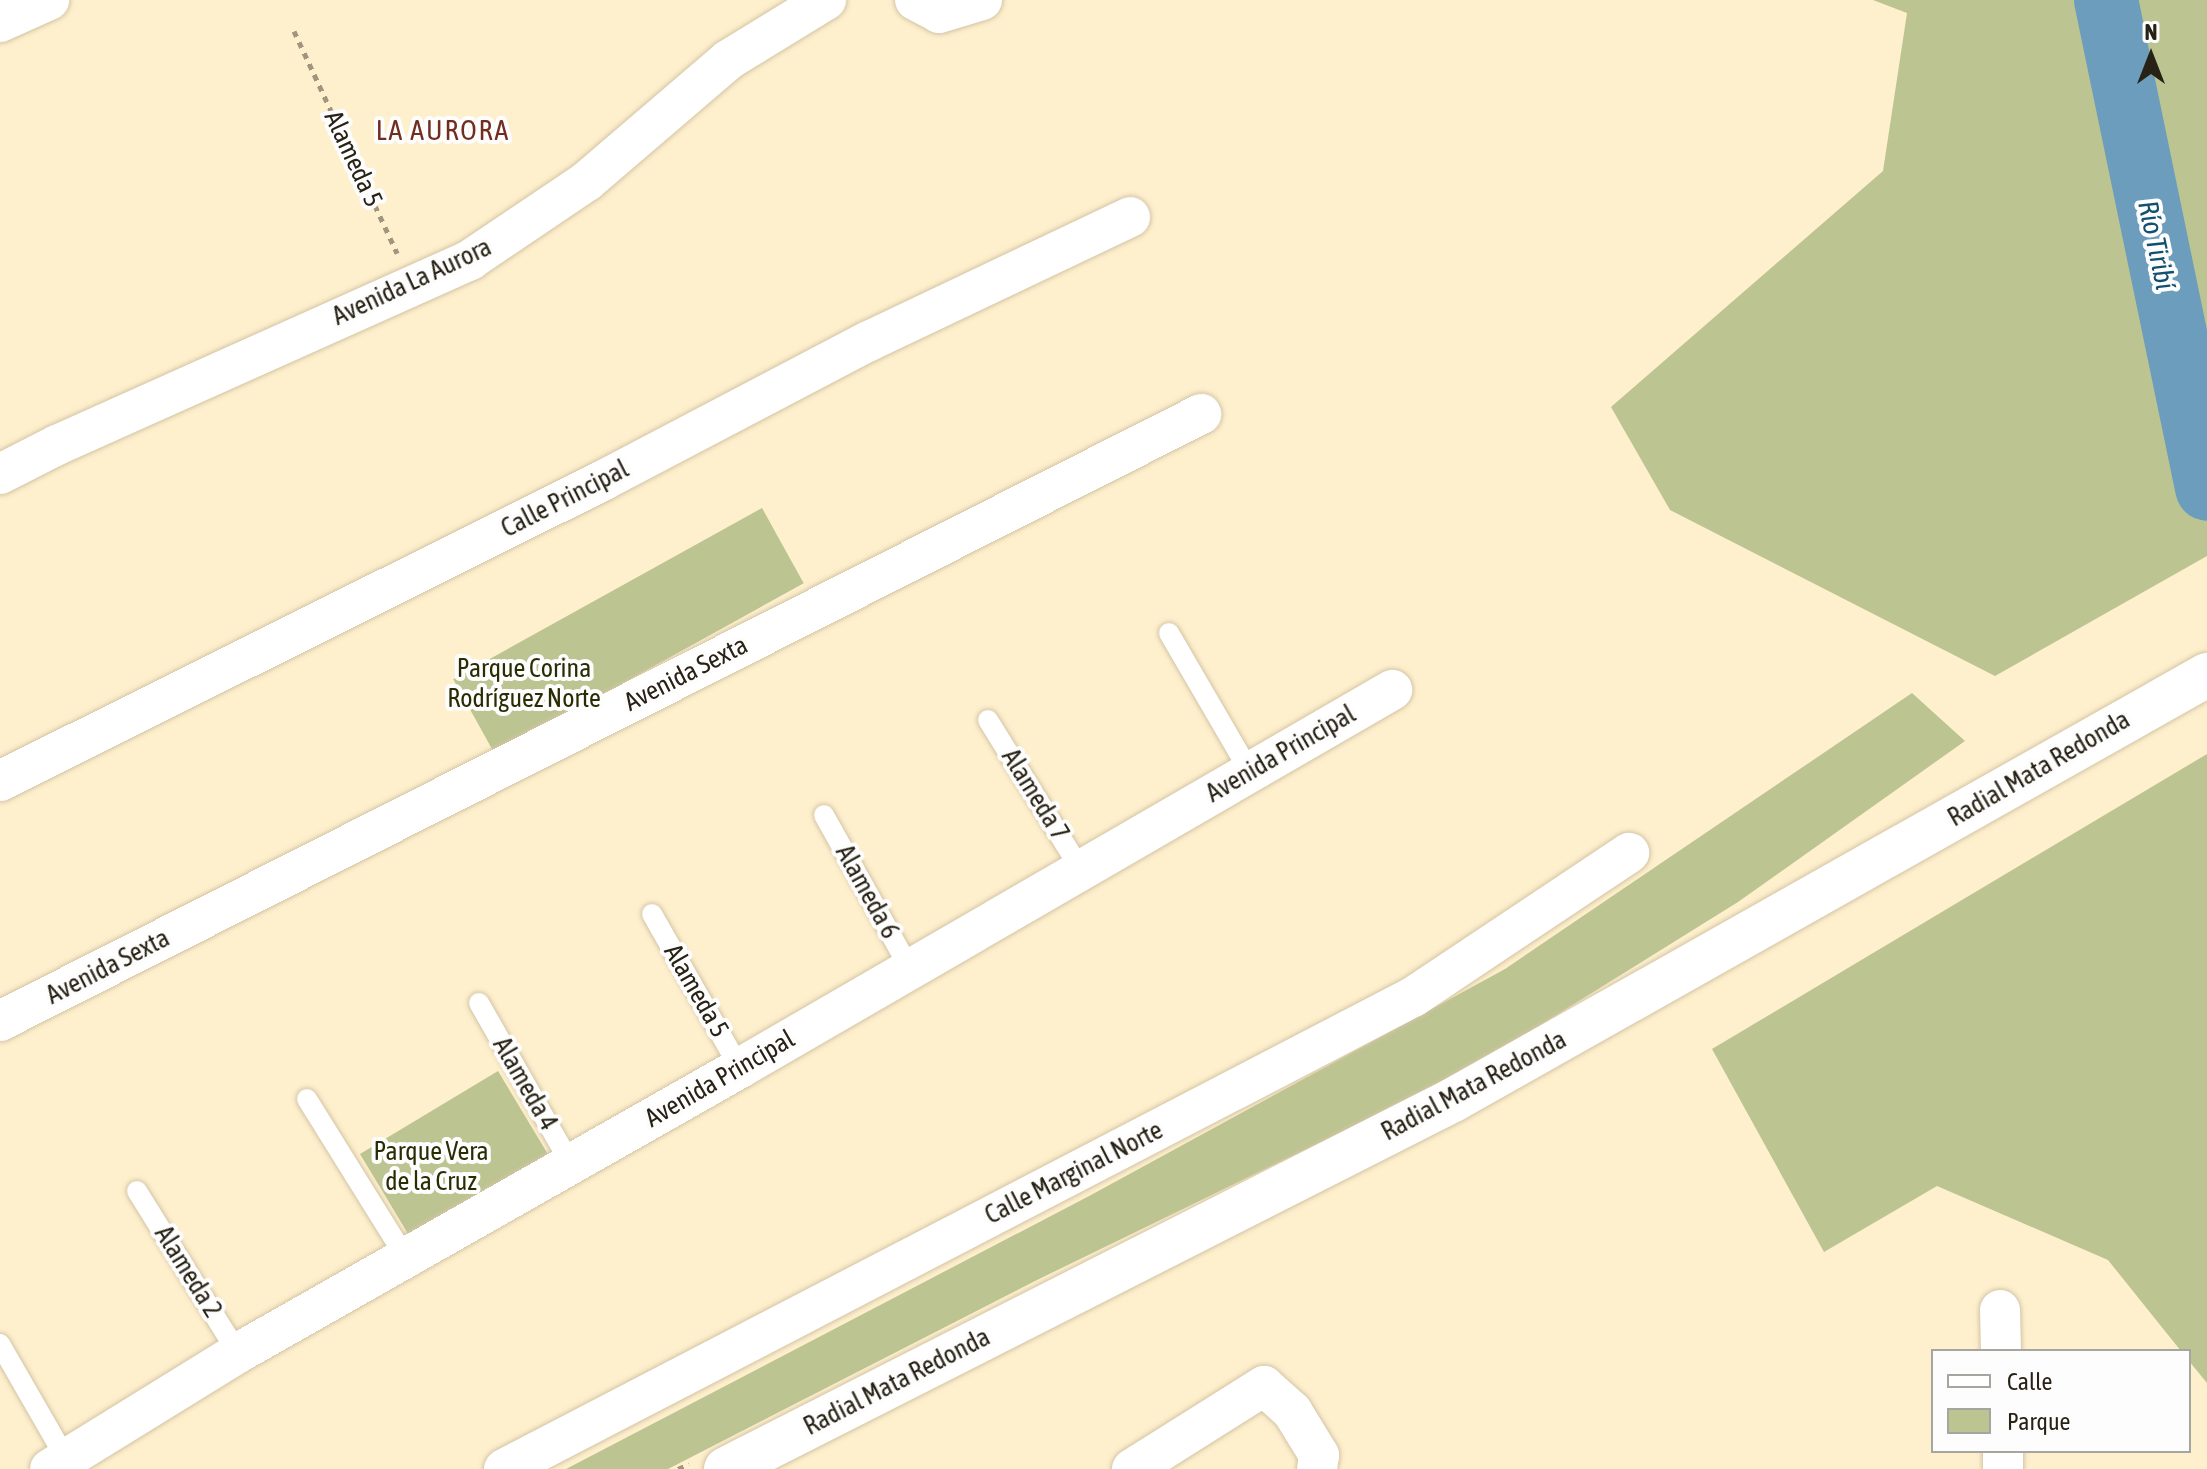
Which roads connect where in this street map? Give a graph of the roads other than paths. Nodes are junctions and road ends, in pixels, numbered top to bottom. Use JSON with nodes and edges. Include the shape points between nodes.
{"nodes":[{"id":1,"x":49,"y":0,"type":"edge"},
{"id":2,"x":826,"y":0,"type":"edge"},
{"id":3,"x":915,"y":0,"type":"edge"},
{"id":4,"x":982,"y":0,"type":"edge"},
{"id":5,"x":0,"y":22,"type":"edge"},
{"id":6,"x":1130,"y":217,"type":"dead end"},
{"id":7,"x":1201,"y":414,"type":"dead end"},
{"id":8,"x":0,"y":474,"type":"edge"},
{"id":9,"x":1169,"y":633,"type":"dead end"},
{"id":10,"x":2207,"y":675,"type":"edge"},
{"id":11,"x":1392,"y":690,"type":"dead end"},
{"id":12,"x":988,"y":720,"type":"dead end"},
{"id":13,"x":1250,"y":772,"type":"junction"},
{"id":14,"x":0,"y":781,"type":"edge"},
{"id":15,"x":824,"y":815,"type":"dead end"},
{"id":16,"x":1629,"y":853,"type":"dead end"},
{"id":17,"x":1081,"y":870,"type":"junction"},
{"id":18,"x":652,"y":914,"type":"dead end"},
{"id":19,"x":910,"y":969,"type":"junction"},
{"id":20,"x":479,"y":1003,"type":"dead end"},
{"id":21,"x":0,"y":1021,"type":"edge"},
{"id":22,"x":740,"y":1068,"type":"junction"},
{"id":23,"x":307,"y":1099,"type":"dead end"},
{"id":24,"x":571,"y":1164,"type":"junction"},
{"id":25,"x":137,"y":1191,"type":"dead end"},
{"id":26,"x":406,"y":1258,"type":"junction"},
{"id":27,"x":2000,"y":1310,"type":"dead end"},
{"id":28,"x":0,"y":1344,"type":"edge"},
{"id":29,"x":2001,"y":1349,"type":"edge"},
{"id":30,"x":238,"y":1353,"type":"junction"},
{"id":31,"x":58,"y":1464,"type":"edge"},
{"id":32,"x":504,"y":1469,"type":"edge"},
{"id":33,"x":726,"y":1469,"type":"edge"},
{"id":34,"x":1132,"y":1469,"type":"edge"},
{"id":35,"x":1317,"y":1469,"type":"edge"}],
"edges":[{"from":1,"to":5,"type":"street"},
{"from":2,"to":8,"type":"street","name":"Avenida La Aurora","via":[[728,60],[587,181],[485,252]]},
{"from":3,"to":4,"type":"street","via":[[939,13]]},
{"from":6,"to":14,"type":"street","name":"Calle Principal","via":[[869,341],[602,481]]},
{"from":7,"to":21,"type":"street","name":"Avenida Sexta"},
{"from":9,"to":13,"type":"lane"},
{"from":10,"to":33,"type":"main road","name":"Radial Mata Redonda","via":[[1453,1100]]},
{"from":11,"to":13,"type":"street","name":"Avenida Principal"},
{"from":12,"to":17,"type":"lane","name":"Alameda 7"},
{"from":13,"to":17,"type":"street","name":"Avenida Principal"},
{"from":15,"to":19,"type":"lane","name":"Alameda 6"},
{"from":16,"to":32,"type":"street","name":"Calle Marginal Norte","via":[[1413,997]]},
{"from":17,"to":19,"type":"street","name":"Avenida Principal"},
{"from":18,"to":22,"type":"lane","name":"Alameda 5"},
{"from":19,"to":22,"type":"street","name":"Avenida Principal"},
{"from":20,"to":24,"type":"lane","name":"Alameda 4"},
{"from":22,"to":24,"type":"street","name":"Avenida Principal"},
{"from":23,"to":26,"type":"lane"},
{"from":24,"to":26,"type":"street","name":"Avenida Principal"},
{"from":25,"to":30,"type":"lane","name":"Alameda 2"},
{"from":26,"to":30,"type":"street","name":"Avenida Principal"},
{"from":27,"to":29,"type":"street"},
{"from":28,"to":31,"type":"lane"},
{"from":30,"to":31,"type":"street","name":"Avenida Principal"},
{"from":34,"to":35,"type":"street","via":[[1264,1386],[1292,1411],[1319,1455]]}]}
